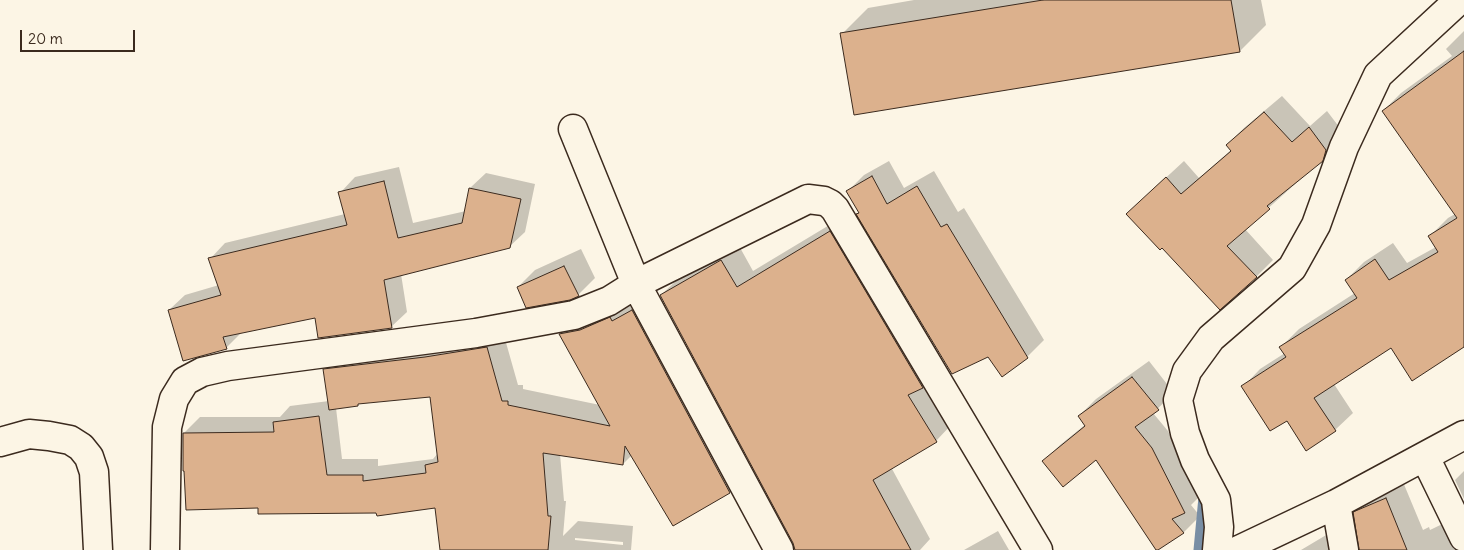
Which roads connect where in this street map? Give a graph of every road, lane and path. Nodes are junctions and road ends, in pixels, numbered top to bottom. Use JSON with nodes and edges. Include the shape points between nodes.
{"nodes":[{"id":1,"x":1459,"y":0,"type":"edge"},
{"id":2,"x":573,"y":129,"type":"dead end"},
{"id":3,"x":636,"y":284,"type":"junction"},
{"id":4,"x":1464,"y":435,"type":"edge"},
{"id":5,"x":0,"y":442,"type":"edge"},
{"id":6,"x":1425,"y":457,"type":"junction"},
{"id":7,"x":1336,"y":504,"type":"junction"},
{"id":8,"x":1464,"y":537,"type":"edge"},
{"id":9,"x":98,"y":550,"type":"edge"},
{"id":10,"x":165,"y":550,"type":"edge"},
{"id":11,"x":779,"y":550,"type":"edge"},
{"id":12,"x":1038,"y":550,"type":"edge"},
{"id":13,"x":1217,"y":550,"type":"edge"},
{"id":14,"x":1238,"y":550,"type":"edge"},
{"id":15,"x":1344,"y":550,"type":"edge"}],
"edges":[{"from":1,"to":13,"type":"street","via":[[1378,75],[1344,147],[1316,225],[1292,268],[1211,338],[1186,371],[1178,400],[1195,460],[1216,500]]},
{"from":2,"to":3,"type":"street"},
{"from":3,"to":10,"type":"street","via":[[609,301],[574,314],[476,333],[228,366],[202,372],[185,381],[174,399],[167,427]]},
{"from":3,"to":11,"type":"street"},
{"from":3,"to":12,"type":"street","via":[[808,199],[830,204]]},
{"from":4,"to":6,"type":"street"},
{"from":5,"to":9,"type":"street","via":[[29,434],[70,440],[82,447],[94,472]]},
{"from":6,"to":7,"type":"street"},
{"from":6,"to":8,"type":"street"},
{"from":7,"to":14,"type":"street"},
{"from":7,"to":15,"type":"street"}]}
